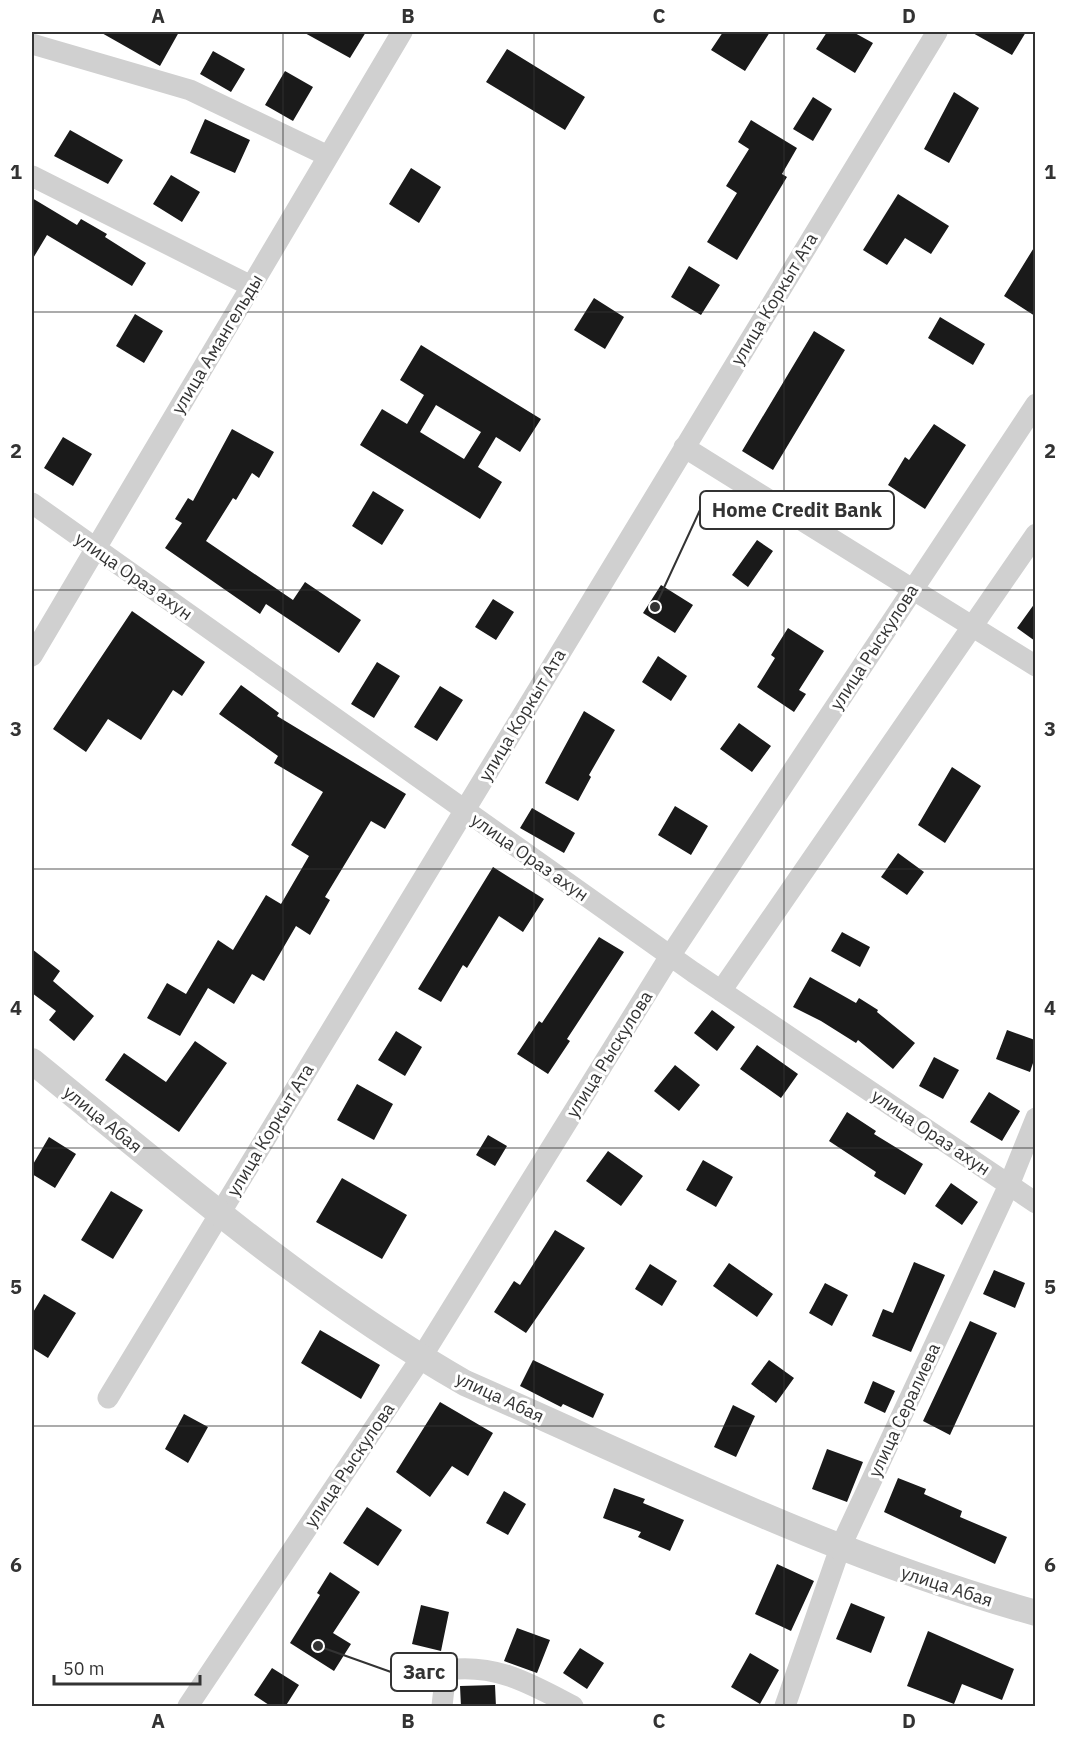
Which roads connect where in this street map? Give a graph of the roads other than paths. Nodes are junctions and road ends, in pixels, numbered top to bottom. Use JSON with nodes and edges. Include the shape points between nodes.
{"nodes":[{"id":1,"x":402,"y":32,"type":"edge"},
{"id":2,"x":937,"y":32,"type":"edge"},
{"id":3,"x":32,"y":44,"type":"edge"},
{"id":4,"x":328,"y":156,"type":"junction"},
{"id":5,"x":32,"y":176,"type":"edge"},
{"id":6,"x":251,"y":286,"type":"junction"},
{"id":7,"x":1035,"y":405,"type":"edge"},
{"id":8,"x":684,"y":447,"type":"junction"},
{"id":9,"x":32,"y":503,"type":"edge"},
{"id":10,"x":1035,"y":534,"type":"edge"},
{"id":11,"x":95,"y":549,"type":"junction"},
{"id":12,"x":912,"y":589,"type":"junction"},
{"id":13,"x":973,"y":627,"type":"junction"},
{"id":14,"x":32,"y":656,"type":"edge"},
{"id":15,"x":1035,"y":666,"type":"edge"},
{"id":16,"x":464,"y":810,"type":"junction"},
{"id":17,"x":670,"y":956,"type":"junction"},
{"id":18,"x":721,"y":991,"type":"junction"},
{"id":19,"x":32,"y":1061,"type":"edge"},
{"id":20,"x":1035,"y":1118,"type":"edge"},
{"id":21,"x":1009,"y":1185,"type":"junction"},
{"id":22,"x":1035,"y":1203,"type":"edge"},
{"id":23,"x":219,"y":1213,"type":"junction"},
{"id":24,"x":421,"y":1358,"type":"junction"},
{"id":25,"x":108,"y":1398,"type":"dead end"},
{"id":26,"x":840,"y":1548,"type":"junction"},
{"id":27,"x":1035,"y":1613,"type":"edge"},
{"id":28,"x":188,"y":1707,"type":"edge"},
{"id":29,"x":442,"y":1707,"type":"edge"},
{"id":30,"x":573,"y":1707,"type":"edge"},
{"id":31,"x":784,"y":1707,"type":"edge"}],
"edges":[{"from":1,"to":4,"type":"street","name":"улица Амангельды"},
{"from":2,"to":8,"type":"street","name":"улица Коркыт Ата"},
{"from":3,"to":4,"type":"street","via":[[190,90]]},
{"from":4,"to":6,"type":"street","name":"улица Амангельды"},
{"from":5,"to":6,"type":"street"},
{"from":6,"to":11,"type":"street","name":"улица Амангельды"},
{"from":7,"to":12,"type":"street","name":"улица Рыскулова"},
{"from":8,"to":12,"type":"street"},
{"from":8,"to":16,"type":"street","name":"улица Коркыт Ата"},
{"from":9,"to":11,"type":"street","name":"улица Ораз ахун"},
{"from":10,"to":13,"type":"street"},
{"from":11,"to":14,"type":"street","name":"улица Амангельды"},
{"from":11,"to":16,"type":"street","name":"улица Ораз ахун"},
{"from":12,"to":13,"type":"street"},
{"from":12,"to":17,"type":"street","name":"улица Рыскулова"},
{"from":13,"to":15,"type":"street"},
{"from":13,"to":18,"type":"street"},
{"from":16,"to":17,"type":"street","name":"улица Ораз ахун"},
{"from":16,"to":23,"type":"street","name":"улица Коркыт Ата"},
{"from":17,"to":18,"type":"street","name":"улица Ораз ахун"},
{"from":17,"to":24,"type":"street","name":"улица Рыскулова"},
{"from":18,"to":21,"type":"street","name":"улица Ораз ахун"},
{"from":19,"to":23,"type":"street","name":"улица Абая"},
{"from":20,"to":21,"type":"street","name":"улица Сералиева"},
{"from":21,"to":22,"type":"street","name":"улица Ораз ахун"},
{"from":21,"to":26,"type":"street","name":"улица Сералиева"},
{"from":23,"to":24,"type":"street","name":"улица Абая","via":[[328,1296]]},
{"from":23,"to":25,"type":"street","name":"улица Коркыт Ата"},
{"from":24,"to":26,"type":"street","name":"улица Абая","via":[[465,1383]]},
{"from":24,"to":28,"type":"street","name":"улица Рыскулова"},
{"from":26,"to":27,"type":"street","name":"улица Абая","via":[[955,1590]]},
{"from":26,"to":31,"type":"street","name":"улица Сералиева"},
{"from":29,"to":30,"type":"street","via":[[446,1670],[471,1666],[522,1679]]}]}
